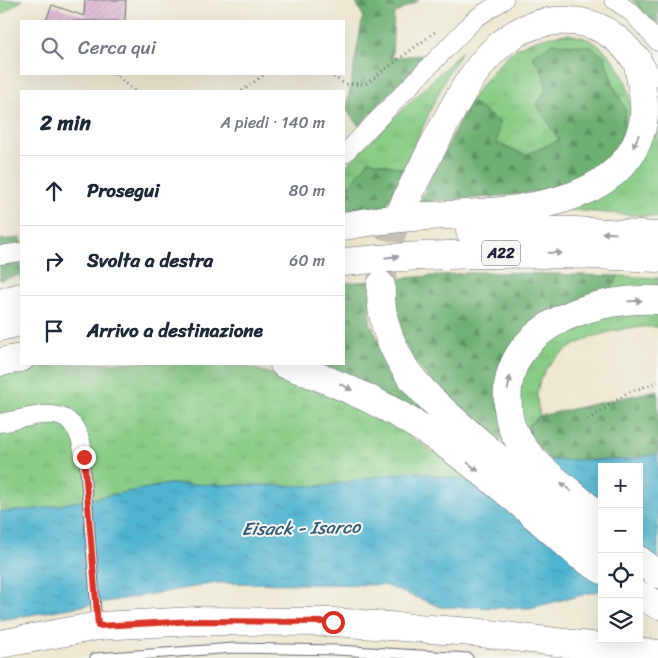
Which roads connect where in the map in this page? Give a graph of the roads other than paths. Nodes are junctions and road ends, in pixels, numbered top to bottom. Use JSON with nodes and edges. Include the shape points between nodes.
{"nodes":[{"id":1,"x":504,"y":0,"type":"edge"},
{"id":2,"x":614,"y":0,"type":"edge"},
{"id":3,"x":658,"y":42,"type":"edge"},
{"id":4,"x":637,"y":60,"type":"junction"},
{"id":5,"x":658,"y":102,"type":"edge"},
{"id":6,"x":345,"y":153,"type":"edge"},
{"id":7,"x":403,"y":207,"type":"tunnel mouth"},
{"id":8,"x":345,"y":226,"type":"edge"},
{"id":9,"x":658,"y":236,"type":"edge"},
{"id":10,"x":345,"y":239,"type":"edge"},
{"id":11,"x":20,"y":252,"type":"edge"},
{"id":12,"x":0,"y":255,"type":"edge"},
{"id":13,"x":658,"y":258,"type":"edge"},
{"id":14,"x":345,"y":262,"type":"edge"},
{"id":15,"x":381,"y":285,"type":"tunnel mouth"},
{"id":16,"x":20,"y":297,"type":"edge"},
{"id":17,"x":658,"y":300,"type":"edge"},
{"id":18,"x":0,"y":303,"type":"edge"},
{"id":19,"x":20,"y":322,"type":"edge"},
{"id":20,"x":0,"y":327,"type":"edge"},
{"id":21,"x":20,"y":358,"type":"edge"},
{"id":22,"x":0,"y":362,"type":"edge"},
{"id":23,"x":287,"y":365,"type":"edge"},
{"id":24,"x":0,"y":423,"type":"edge"},
{"id":25,"x":84,"y":457,"type":"joint"},
{"id":26,"x":598,"y":516,"type":"edge"},
{"id":27,"x":568,"y":518,"type":"junction"},
{"id":28,"x":598,"y":536,"type":"edge"},
{"id":29,"x":598,"y":557,"type":"edge"},
{"id":30,"x":643,"y":563,"type":"edge"},
{"id":31,"x":598,"y":567,"type":"edge"},
{"id":32,"x":658,"y":574,"type":"edge"},
{"id":33,"x":97,"y":619,"type":"junction"},
{"id":34,"x":0,"y":644,"type":"edge"},
{"id":35,"x":658,"y":654,"type":"edge"},
{"id":36,"x":95,"y":658,"type":"edge"},
{"id":37,"x":468,"y":658,"type":"edge"}],
"edges":[{"from":1,"to":6,"type":"street","via":[[476,18]]},
{"from":2,"to":3,"type":"street","via":[[632,13]]},
{"from":4,"to":5,"type":"main road"},
{"from":4,"to":7,"type":"main road","via":[[603,28],[581,21],[556,20],[511,36],[490,52],[467,81]]},
{"from":4,"to":8,"type":"main road","one_way":true,"via":[[644,106],[643,123],[629,155],[616,170],[596,184],[561,199],[523,209],[462,216],[411,217]]},
{"from":9,"to":10,"type":"main road","number":"A22","one_way":true,"via":[[492,230]]},
{"from":11,"to":12,"type":"street"},
{"from":14,"to":13,"type":"main road","number":"A22","one_way":true,"via":[[494,253]]},
{"from":15,"to":27,"type":"main road","via":[[380,304],[386,334],[405,369],[440,408]]},
{"from":16,"to":18,"type":"main road"},
{"from":26,"to":17,"type":"main road","one_way":true,"via":[[536,461],[513,431],[507,398],[510,378],[531,341],[569,314],[593,306]]},
{"from":19,"to":20,"type":"main road"},
{"from":21,"to":22,"type":"main road"},
{"from":23,"to":31,"type":"main road","one_way":true,"via":[[333,381],[434,437]]},
{"from":24,"to":25,"type":"street","via":[[48,414],[62,416],[73,424],[81,437]]},
{"from":25,"to":33,"type":"lane"},
{"from":27,"to":28,"type":"main road"},
{"from":27,"to":29,"type":"main road"},
{"from":30,"to":32,"type":"main road"},
{"from":33,"to":34,"type":"main road"},
{"from":33,"to":35,"type":"main road","via":[[333,622],[472,632]]},
{"from":36,"to":37,"type":"lane","via":[[234,648]]}]}
